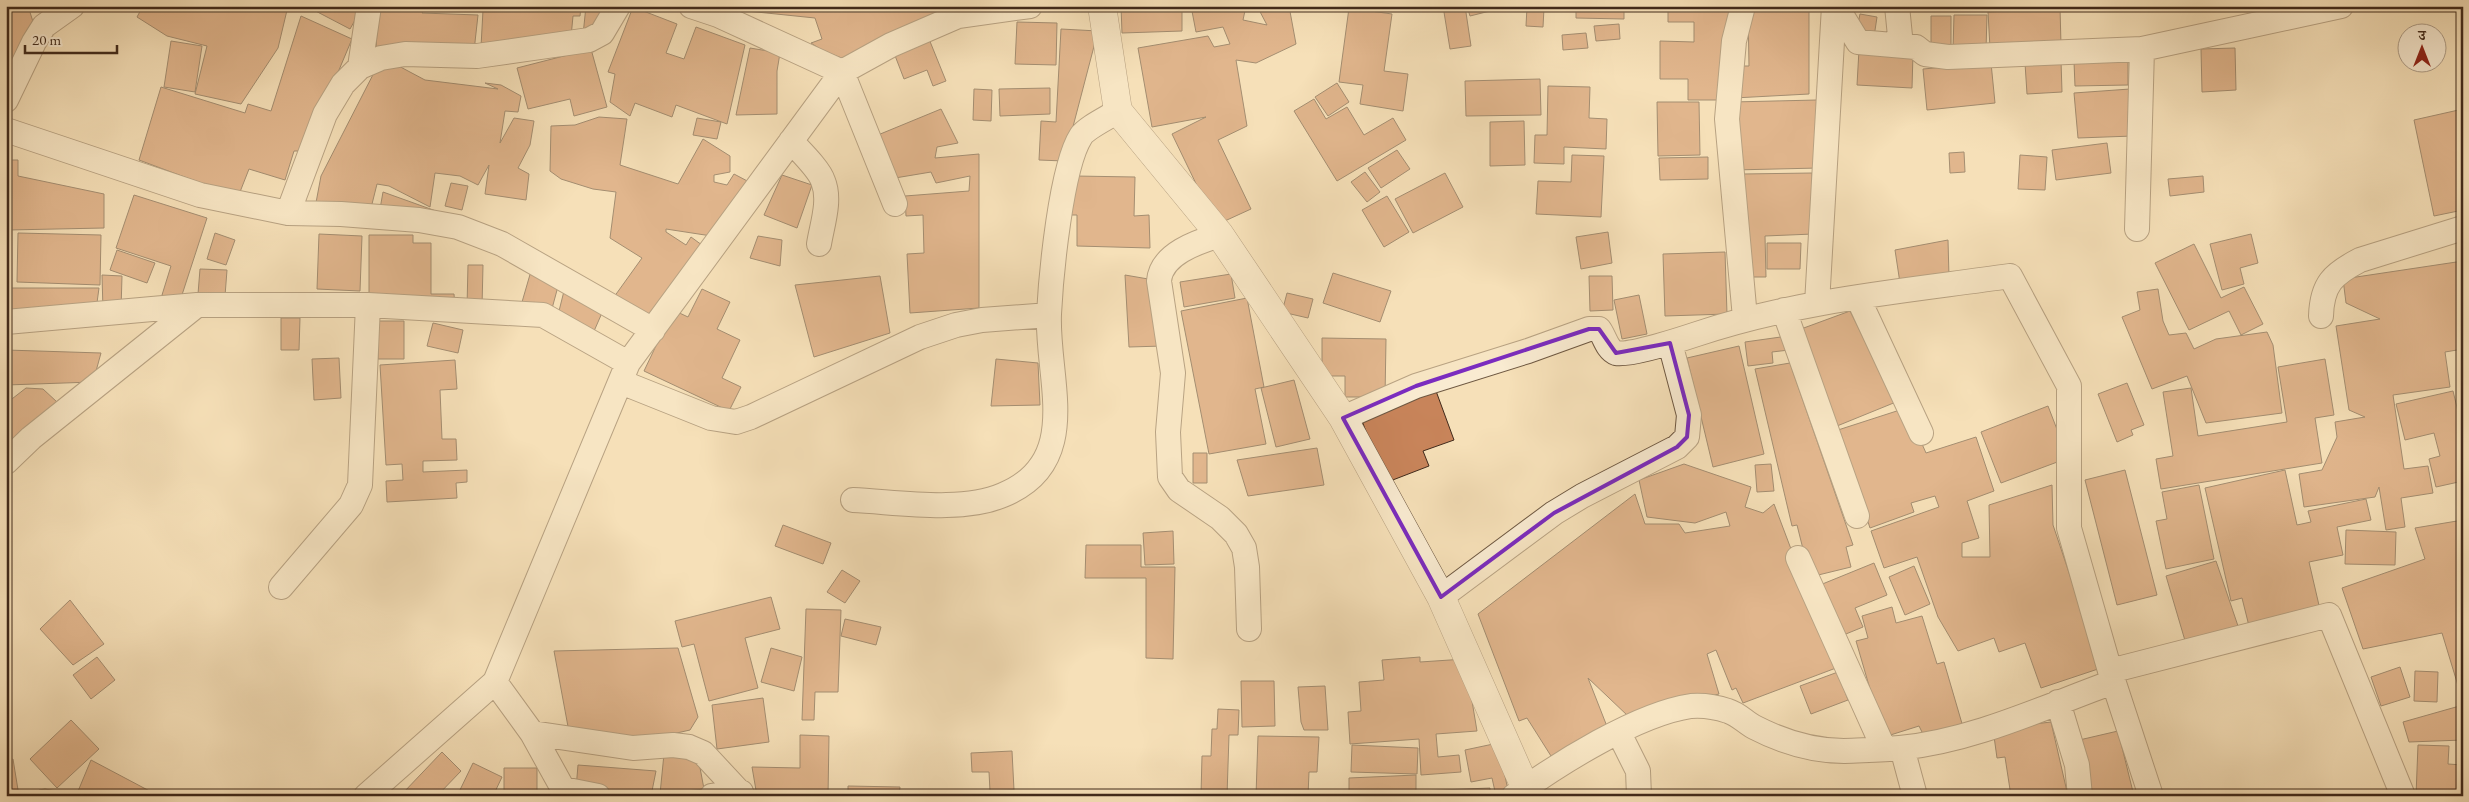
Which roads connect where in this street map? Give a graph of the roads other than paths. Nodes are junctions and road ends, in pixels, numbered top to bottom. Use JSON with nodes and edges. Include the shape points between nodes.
{"nodes":[{"id":1,"x":72,"y":6,"type":"edge"},
{"id":2,"x":369,"y":6,"type":"edge"},
{"id":3,"x":618,"y":6,"type":"edge"},
{"id":4,"x":691,"y":6,"type":"edge"},
{"id":5,"x":1030,"y":6,"type":"edge"},
{"id":6,"x":1102,"y":6,"type":"edge"},
{"id":7,"x":1743,"y":6,"type":"edge"},
{"id":8,"x":1835,"y":6,"type":"edge"},
{"id":9,"x":1897,"y":6,"type":"edge"},
{"id":10,"x":2341,"y":6,"type":"edge"},
{"id":11,"x":41,"y":16,"type":"edge"},
{"id":12,"x":1901,"y":46,"type":"junction"},
{"id":13,"x":2142,"y":49,"type":"junction"},
{"id":14,"x":360,"y":67,"type":"junction"},
{"id":15,"x":842,"y":72,"type":"junction"},
{"id":16,"x":6,"y":100,"type":"edge"},
{"id":17,"x":1118,"y":110,"type":"junction"},
{"id":18,"x":6,"y":130,"type":"edge"},
{"id":19,"x":791,"y":141,"type":"junction"},
{"id":20,"x":894,"y":204,"type":"dead end"},
{"id":21,"x":288,"y":213,"type":"junction"},
{"id":22,"x":2463,"y":228,"type":"edge"},
{"id":23,"x":2137,"y":229,"type":"dead end"},
{"id":24,"x":1220,"y":235,"type":"junction"},
{"id":25,"x":819,"y":244,"type":"dead end"},
{"id":26,"x":1858,"y":298,"type":"junction"},
{"id":27,"x":1817,"y":304,"type":"junction"},
{"id":28,"x":197,"y":305,"type":"junction"},
{"id":29,"x":368,"y":305,"type":"junction"},
{"id":30,"x":1784,"y":310,"type":"junction"},
{"id":31,"x":1049,"y":315,"type":"junction"},
{"id":32,"x":2321,"y":316,"type":"dead end"},
{"id":33,"x":1745,"y":318,"type":"junction"},
{"id":34,"x":6,"y":322,"type":"edge"},
{"id":35,"x":652,"y":330,"type":"junction"},
{"id":36,"x":1670,"y":342,"type":"junction"},
{"id":37,"x":625,"y":372,"type":"junction"},
{"id":38,"x":1343,"y":418,"type":"junction"},
{"id":39,"x":1921,"y":433,"type":"dead end"},
{"id":40,"x":6,"y":462,"type":"edge"},
{"id":41,"x":853,"y":500,"type":"dead end"},
{"id":42,"x":1857,"y":516,"type":"dead end"},
{"id":43,"x":1798,"y":558,"type":"dead end"},
{"id":44,"x":282,"y":587,"type":"dead end"},
{"id":45,"x":1442,"y":597,"type":"junction"},
{"id":46,"x":1248,"y":630,"type":"dead end"},
{"id":47,"x":2111,"y":677,"type":"junction"},
{"id":48,"x":495,"y":682,"type":"junction"},
{"id":49,"x":2058,"y":702,"type":"junction"},
{"id":50,"x":532,"y":733,"type":"junction"},
{"id":51,"x":1619,"y":733,"type":"junction"},
{"id":52,"x":1893,"y":748,"type":"junction"},
{"id":53,"x":563,"y":792,"type":"edge"},
{"id":54,"x":1523,"y":793,"type":"edge"},
{"id":55,"x":742,"y":794,"type":"edge"},
{"id":56,"x":366,"y":796,"type":"edge"},
{"id":57,"x":598,"y":796,"type":"edge"},
{"id":58,"x":712,"y":796,"type":"edge"},
{"id":59,"x":1640,"y":796,"type":"edge"},
{"id":60,"x":1915,"y":796,"type":"edge"},
{"id":61,"x":2080,"y":796,"type":"edge"},
{"id":62,"x":2151,"y":796,"type":"edge"},
{"id":63,"x":2403,"y":796,"type":"edge"}],
"edges":[{"from":1,"to":11,"type":"street"},
{"from":2,"to":14,"type":"street"},
{"from":3,"to":14,"type":"street","via":[[602,33],[589,40],[477,56],[405,54],[381,58]]},
{"from":4,"to":15,"type":"street","via":[[718,15]]},
{"from":5,"to":15,"type":"street","via":[[958,16],[891,45]]},
{"from":6,"to":17,"type":"street"},
{"from":7,"to":33,"type":"street","via":[[1734,41],[1727,119]]},
{"from":8,"to":12,"type":"street","via":[[1858,42]]},
{"from":8,"to":27,"type":"street"},
{"from":9,"to":12,"type":"street"},
{"from":10,"to":13,"type":"street"},
{"from":11,"to":16,"type":"street","via":[[34,42]]},
{"from":12,"to":13,"type":"street","via":[[1916,47],[1924,54],[1948,57]]},
{"from":13,"to":23,"type":"street"},
{"from":14,"to":21,"type":"street","via":[[342,84],[325,114]]},
{"from":15,"to":19,"type":"street"},
{"from":15,"to":20,"type":"street"},
{"from":17,"to":24,"type":"street"},
{"from":17,"to":31,"type":"street","via":[[1082,135],[1068,168],[1057,233]]},
{"from":18,"to":21,"type":"street","via":[[200,195]]},
{"from":19,"to":25,"type":"street","via":[[823,179],[826,188]]},
{"from":19,"to":35,"type":"street"},
{"from":21,"to":35,"type":"street","via":[[419,220],[458,227],[502,244]]},
{"from":22,"to":32,"type":"street","via":[[2360,260],[2346,268],[2331,278],[2325,288]]},
{"from":24,"to":38,"type":"street"},
{"from":24,"to":46,"type":"street","via":[[1196,242],[1160,271],[1173,373],[1168,432],[1169,469],[1170,477],[1179,490],[1220,518],[1244,548]]},
{"from":26,"to":27,"type":"street"},
{"from":26,"to":39,"type":"street"},
{"from":26,"to":47,"type":"street","via":[[2010,276],[2069,386],[2069,528]]},
{"from":27,"to":30,"type":"street"},
{"from":28,"to":29,"type":"street"},
{"from":28,"to":34,"type":"street"},
{"from":28,"to":40,"type":"street","via":[[31,438]]},
{"from":29,"to":37,"type":"street","via":[[543,315]]},
{"from":29,"to":44,"type":"street","via":[[360,485],[351,505]]},
{"from":30,"to":33,"type":"street"},
{"from":30,"to":42,"type":"street"},
{"from":31,"to":37,"type":"street","via":[[956,324],[920,337],[751,418],[736,422],[711,418]]},
{"from":31,"to":41,"type":"street","via":[[1057,407],[1052,440],[1035,475],[1002,496],[982,502],[918,504]]},
{"from":33,"to":36,"type":"street"},
{"from":35,"to":37,"type":"street"},
{"from":36,"to":38,"type":"street","via":[[1616,353],[1610,349],[1599,329],[1589,329],[1416,386]]},
{"from":36,"to":45,"type":"street","via":[[1688,415],[1687,437],[1677,447],[1554,514]]},
{"from":37,"to":48,"type":"street"},
{"from":38,"to":45,"type":"street"},
{"from":43,"to":52,"type":"street"},
{"from":45,"to":54,"type":"street"},
{"from":47,"to":49,"type":"street"},
{"from":47,"to":62,"type":"street"},
{"from":47,"to":63,"type":"street","via":[[2329,615]]},
{"from":48,"to":50,"type":"street"},
{"from":48,"to":56,"type":"street"},
{"from":49,"to":52,"type":"street","via":[[1953,738]]},
{"from":49,"to":61,"type":"street","via":[[2077,765]]},
{"from":50,"to":53,"type":"street"},
{"from":50,"to":55,"type":"street","via":[[633,748],[689,747],[702,753]]},
{"from":51,"to":52,"type":"street","via":[[1646,719],[1672,711],[1691,706],[1712,706],[1731,712],[1794,744],[1815,750]]},
{"from":51,"to":54,"type":"street"},
{"from":51,"to":59,"type":"street","via":[[1638,771]]},
{"from":52,"to":60,"type":"street"},
{"from":53,"to":57,"type":"street"},
{"from":55,"to":58,"type":"street"}]}
